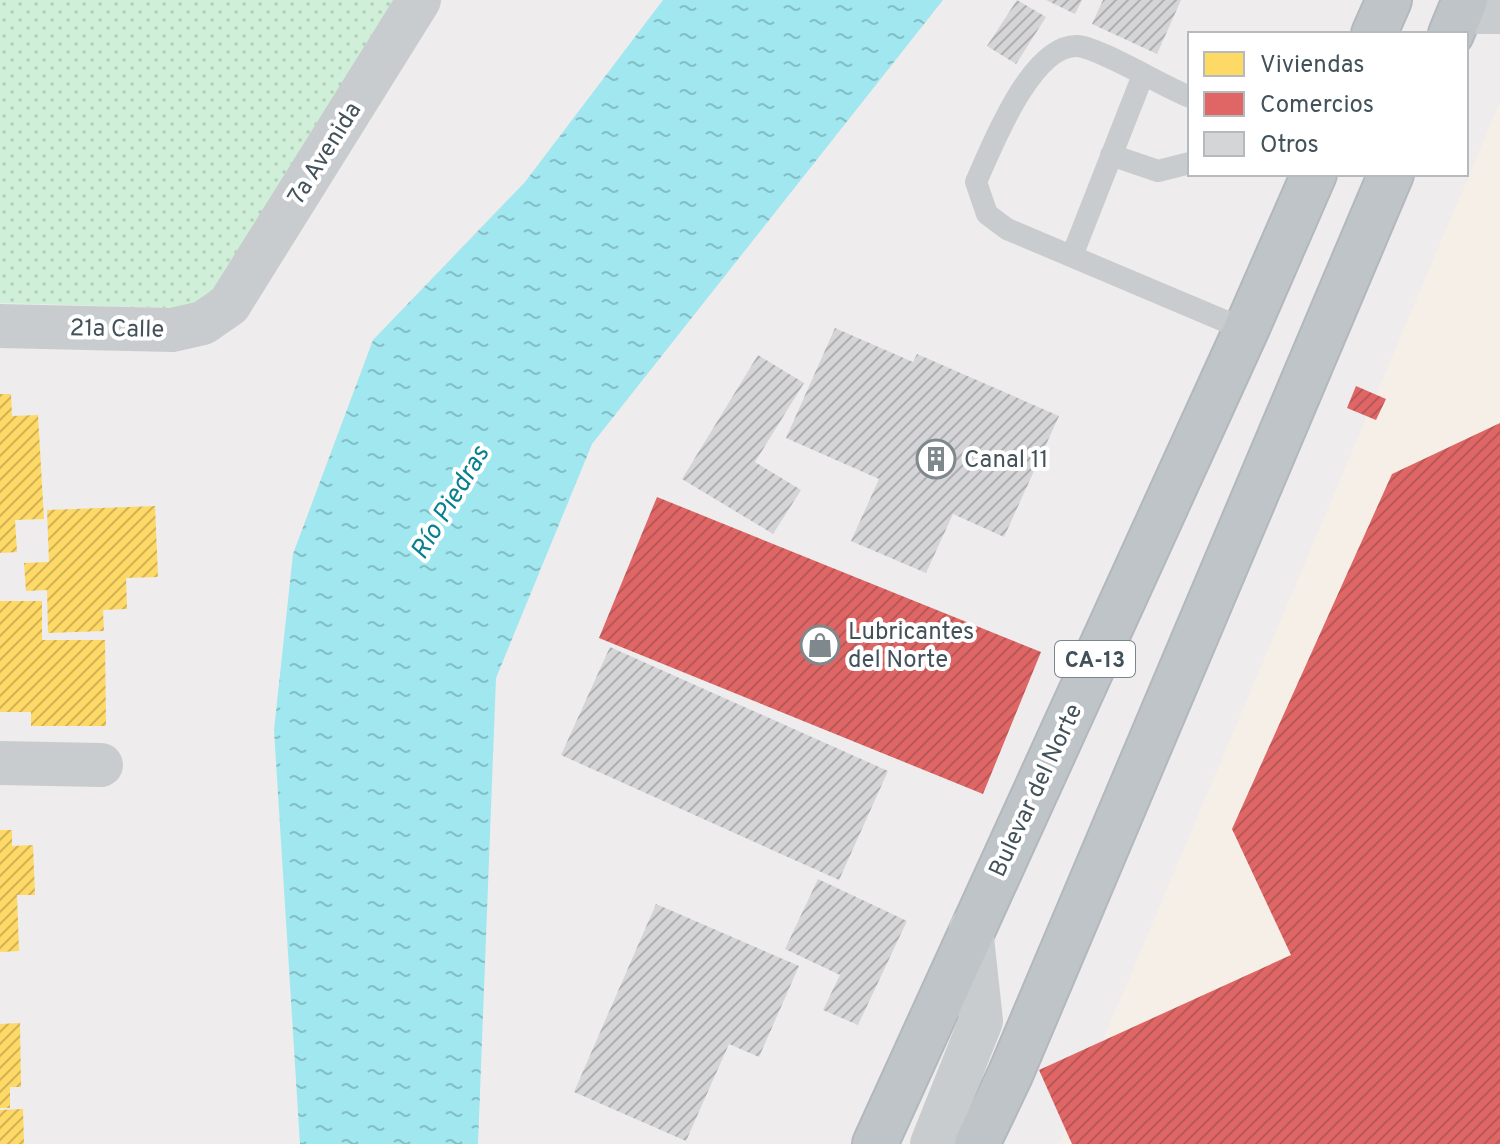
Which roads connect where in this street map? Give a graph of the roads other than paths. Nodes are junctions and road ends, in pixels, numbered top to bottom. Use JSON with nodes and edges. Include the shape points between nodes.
{"nodes":[{"id":1,"x":419,"y":0,"type":"edge"},
{"id":2,"x":1389,"y":0,"type":"edge"},
{"id":3,"x":1375,"y":32,"type":"edge"},
{"id":4,"x":1143,"y":75,"type":"junction"},
{"id":5,"x":1188,"y":96,"type":"edge"},
{"id":6,"x":1111,"y":155,"type":"junction"},
{"id":7,"x":1188,"y":164,"type":"edge"},
{"id":8,"x":1313,"y":176,"type":"edge"},
{"id":9,"x":1390,"y":176,"type":"edge"},
{"id":10,"x":1072,"y":256,"type":"junction"},
{"id":11,"x":229,"y":305,"type":"joint"},
{"id":12,"x":0,"y":326,"type":"edge"},
{"id":13,"x":1246,"y":330,"type":"junction"},
{"id":14,"x":0,"y":763,"type":"edge"},
{"id":15,"x":101,"y":765,"type":"dead end"},
{"id":16,"x":971,"y":929,"type":"junction"},
{"id":17,"x":1010,"y":1075,"type":"junction"},
{"id":18,"x":875,"y":1144,"type":"edge"},
{"id":19,"x":932,"y":1144,"type":"edge"},
{"id":20,"x":977,"y":1144,"type":"edge"},
{"id":21,"x":1003,"y":1144,"type":"edge"}],
"edges":[{"from":1,"to":11,"type":"street","name":"7a Avenida"},
{"from":2,"to":3,"type":"highway"},
{"from":4,"to":5,"type":"lane"},
{"from":4,"to":6,"type":"lane"},
{"from":4,"to":10,"type":"lane","via":[[1080,46],[1059,48],[1031,77],[976,182],[987,214],[1007,229]]},
{"from":6,"to":7,"type":"lane","via":[[1158,171]]},
{"from":6,"to":10,"type":"lane"},
{"from":8,"to":13,"type":"highway","name":"Bulevar del Norte","number":"CA-13"},
{"from":9,"to":17,"type":"highway"},
{"from":10,"to":13,"type":"lane"},
{"from":11,"to":12,"type":"street","name":"21a Calle","via":[[203,323],[172,330]]},
{"from":13,"to":16,"type":"highway","name":"Bulevar del Norte","number":"CA-13"},
{"from":14,"to":15,"type":"street"},
{"from":16,"to":18,"type":"highway","name":"Bulevar del Norte","number":"CA-13"},
{"from":16,"to":19,"type":"street","via":[[981,1021]]},
{"from":17,"to":20,"type":"highway"},
{"from":17,"to":21,"type":"street"}]}
